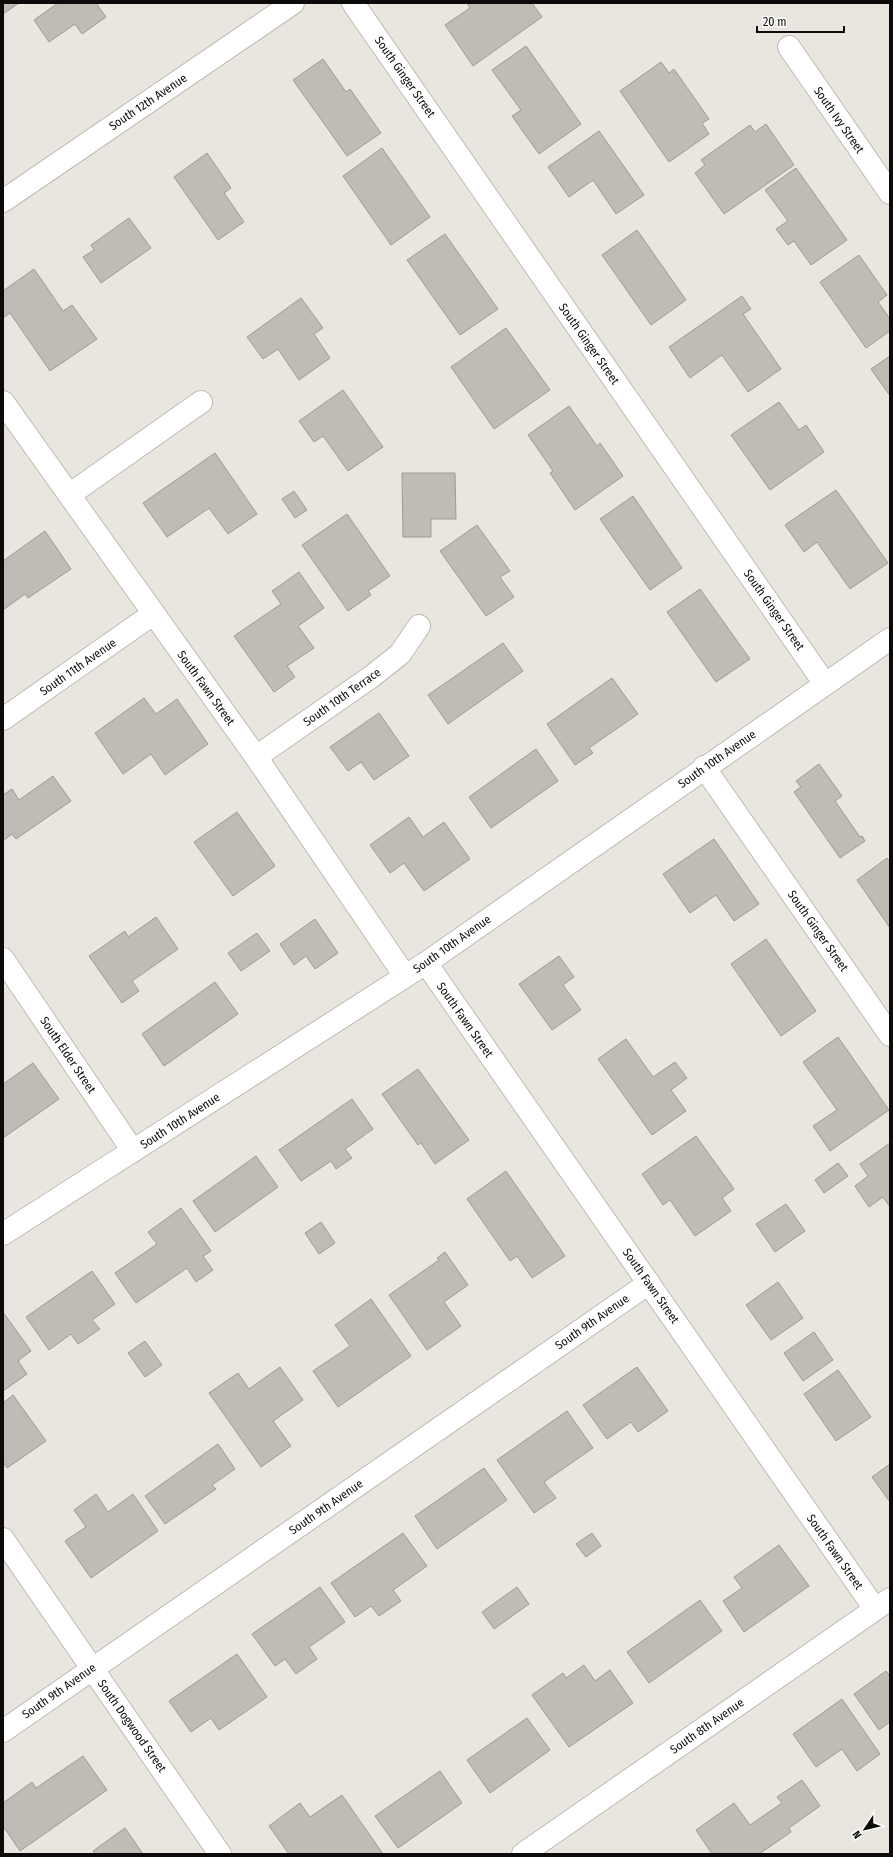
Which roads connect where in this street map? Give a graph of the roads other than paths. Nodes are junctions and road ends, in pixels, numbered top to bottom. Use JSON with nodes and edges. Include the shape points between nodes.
{"nodes":[{"id":1,"x":353,"y":3,"type":"edge"},
{"id":2,"x":289,"y":4,"type":"edge"},
{"id":3,"x":789,"y":47,"type":"dead end"},
{"id":4,"x":890,"y":193,"type":"edge"},
{"id":5,"x":3,"y":201,"type":"edge"},
{"id":6,"x":3,"y":402,"type":"edge"},
{"id":7,"x":201,"y":402,"type":"dead end"},
{"id":8,"x":69,"y":495,"type":"junction"},
{"id":9,"x":153,"y":614,"type":"junction"},
{"id":10,"x":419,"y":626,"type":"dead end"},
{"id":11,"x":890,"y":639,"type":"edge"},
{"id":12,"x":825,"y":684,"type":"junction"},
{"id":13,"x":3,"y":719,"type":"edge"},
{"id":14,"x":256,"y":757,"type":"junction"},
{"id":15,"x":704,"y":767,"type":"junction"},
{"id":16,"x":3,"y":959,"type":"edge"},
{"id":17,"x":426,"y":963,"type":"junction"},
{"id":18,"x":405,"y":976,"type":"junction"},
{"id":19,"x":890,"y":1035,"type":"edge"},
{"id":20,"x":133,"y":1151,"type":"junction"},
{"id":21,"x":3,"y":1234,"type":"edge"},
{"id":22,"x":649,"y":1283,"type":"junction"},
{"id":23,"x":3,"y":1539,"type":"edge"},
{"id":24,"x":882,"y":1604,"type":"edge"},
{"id":25,"x":92,"y":1668,"type":"junction"},
{"id":26,"x":3,"y":1731,"type":"edge"},
{"id":27,"x":220,"y":1854,"type":"edge"},
{"id":28,"x":523,"y":1854,"type":"edge"}],
"edges":[{"from":1,"to":12,"type":"street","name":"South Ginger Street"},
{"from":2,"to":5,"type":"street","name":"South 12th Avenue"},
{"from":3,"to":4,"type":"street","name":"South Ivy Street"},
{"from":6,"to":8,"type":"street","name":"South Fawn Street"},
{"from":7,"to":8,"type":"street"},
{"from":8,"to":9,"type":"street","name":"South Fawn Street"},
{"from":9,"to":13,"type":"street","name":"South 11th Avenue"},
{"from":9,"to":14,"type":"street","name":"South Fawn Street"},
{"from":10,"to":14,"type":"street","name":"South 10th Terrace","via":[[394,659]]},
{"from":11,"to":12,"type":"street","name":"South 10th Avenue"},
{"from":12,"to":15,"type":"street","name":"South 10th Avenue"},
{"from":14,"to":18,"type":"street","name":"South Fawn Street"},
{"from":15,"to":17,"type":"street","name":"South 10th Avenue"},
{"from":15,"to":19,"type":"street","name":"South Ginger Street"},
{"from":16,"to":20,"type":"street","name":"South Elder Street"},
{"from":17,"to":18,"type":"street","name":"South 10th Avenue"},
{"from":17,"to":22,"type":"street","name":"South Fawn Street"},
{"from":18,"to":20,"type":"street","name":"South 10th Avenue"},
{"from":20,"to":21,"type":"street","name":"South 10th Avenue"},
{"from":22,"to":24,"type":"street","name":"South Fawn Street"},
{"from":22,"to":25,"type":"street","name":"South 9th Avenue"},
{"from":23,"to":25,"type":"street","name":"South Dogwood Street"},
{"from":24,"to":28,"type":"street","name":"South 8th Avenue"},
{"from":25,"to":26,"type":"street","name":"South 9th Avenue"},
{"from":25,"to":27,"type":"street","name":"South Dogwood Street"}]}
